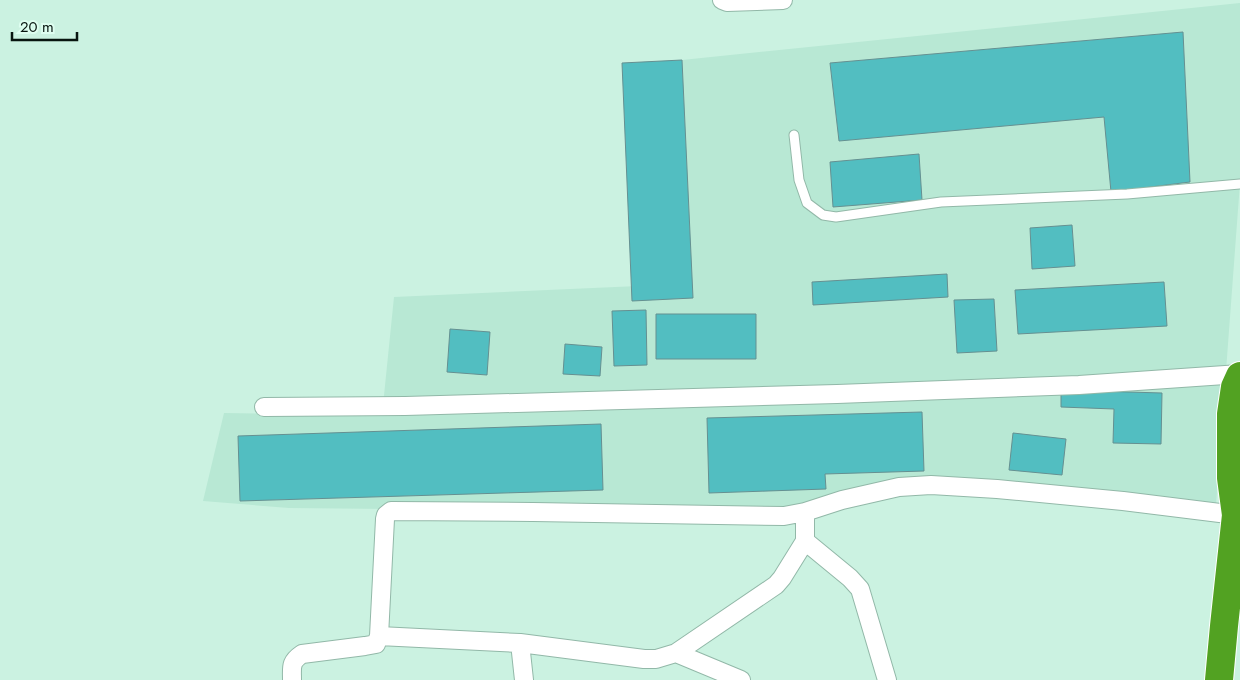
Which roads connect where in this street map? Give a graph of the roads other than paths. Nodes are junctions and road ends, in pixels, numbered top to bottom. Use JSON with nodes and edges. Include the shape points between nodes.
{"nodes":[{"id":1,"x":722,"y":0,"type":"edge"},
{"id":2,"x":783,"y":0,"type":"edge"},
{"id":3,"x":794,"y":135,"type":"dead end"},
{"id":4,"x":1240,"y":184,"type":"edge"},
{"id":5,"x":1240,"y":375,"type":"edge"},
{"id":6,"x":264,"y":407,"type":"dead end"},
{"id":7,"x":1236,"y":478,"type":"edge"},
{"id":8,"x":805,"y":512,"type":"junction"},
{"id":9,"x":1236,"y":515,"type":"junction"},
{"id":10,"x":805,"y":541,"type":"junction"},
{"id":11,"x":379,"y":636,"type":"junction"},
{"id":12,"x":520,"y":643,"type":"junction"},
{"id":13,"x":676,"y":653,"type":"junction"},
{"id":14,"x":292,"y":680,"type":"edge"},
{"id":15,"x":524,"y":680,"type":"edge"},
{"id":16,"x":741,"y":680,"type":"edge"},
{"id":17,"x":887,"y":680,"type":"edge"},
{"id":18,"x":1220,"y":680,"type":"edge"}],
"edges":[{"from":1,"to":2,"type":"street"},
{"from":3,"to":4,"type":"lane","via":[[799,180],[807,204],[823,215],[836,218],[941,202],[1127,194]]},
{"from":5,"to":6,"type":"street","via":[[856,393]]},
{"from":5,"to":7,"type":"highway","via":[[1231,414]]},
{"from":7,"to":9,"type":"highway"},
{"from":8,"to":9,"type":"street","via":[[899,487],[931,485]]},
{"from":8,"to":10,"type":"street"},
{"from":8,"to":11,"type":"street","via":[[776,516],[391,511],[385,519]]},
{"from":9,"to":18,"type":"highway"},
{"from":10,"to":13,"type":"street","via":[[776,585]]},
{"from":10,"to":17,"type":"street","via":[[860,589]]},
{"from":11,"to":12,"type":"street"},
{"from":11,"to":14,"type":"street","via":[[376,644],[372,645],[302,654],[292,663]]},
{"from":12,"to":13,"type":"street","via":[[644,659]]},
{"from":12,"to":15,"type":"street"},
{"from":13,"to":16,"type":"street"}]}
